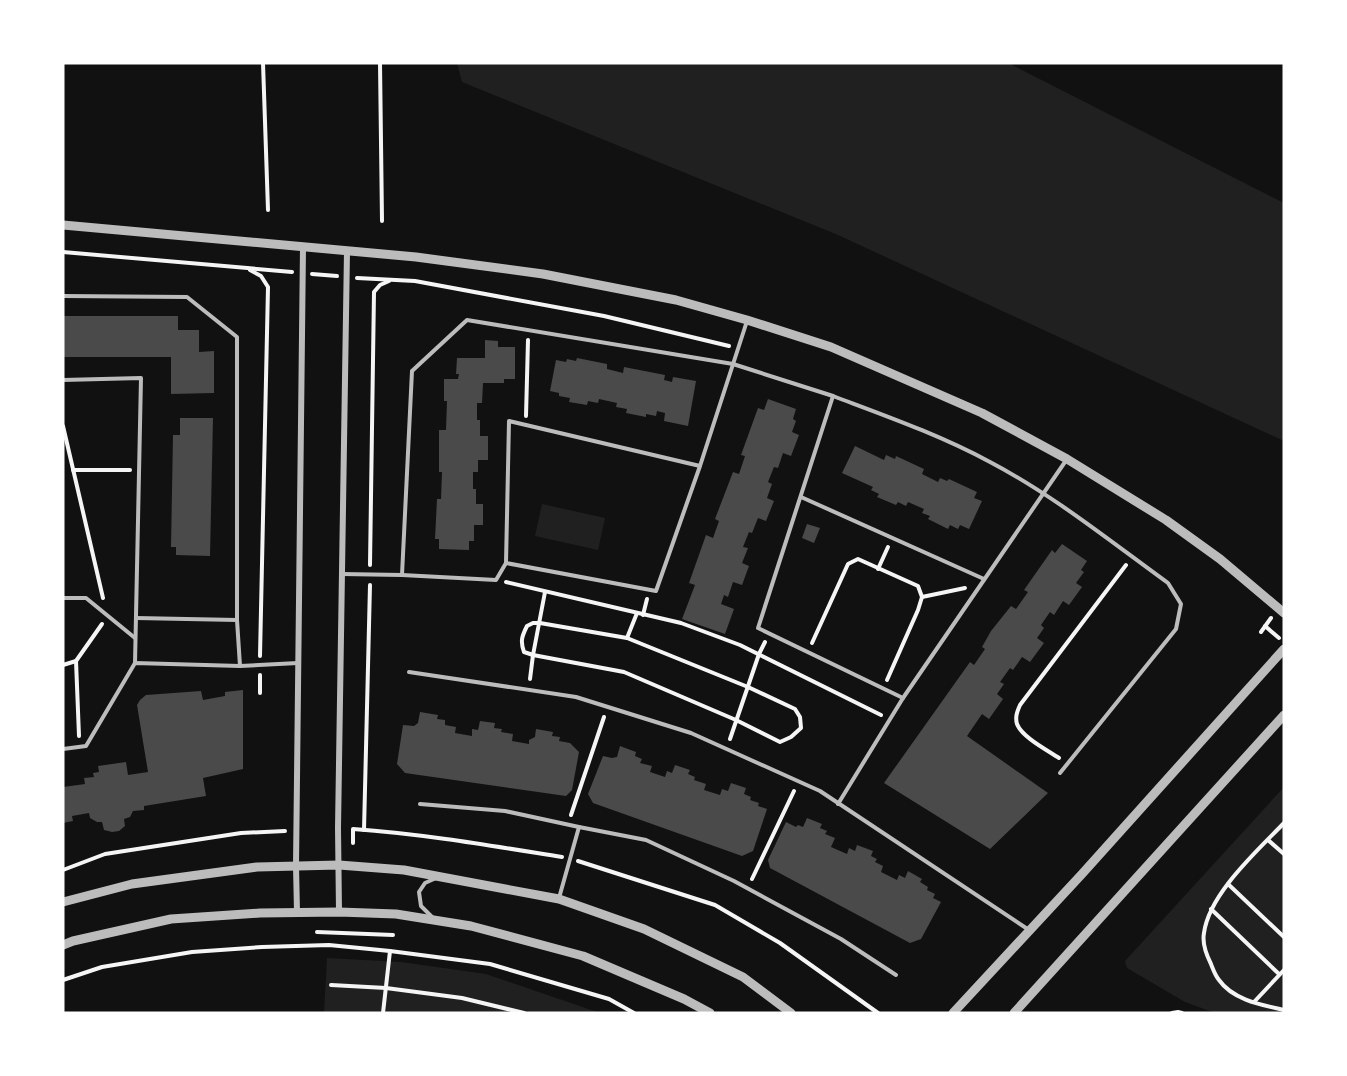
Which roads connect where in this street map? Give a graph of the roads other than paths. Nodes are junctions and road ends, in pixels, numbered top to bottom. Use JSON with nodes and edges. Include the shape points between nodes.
{"nodes":[{"id":1,"x":63,"y":225,"type":"edge"},
{"id":2,"x":303,"y":247,"type":"junction"},
{"id":3,"x":347,"y":251,"type":"junction"},
{"id":4,"x":63,"y":296,"type":"edge"},
{"id":5,"x":747,"y":320,"type":"junction"},
{"id":6,"x":733,"y":364,"type":"junction"},
{"id":7,"x":63,"y":380,"type":"edge"},
{"id":8,"x":833,"y":396,"type":"junction"},
{"id":9,"x":1067,"y":459,"type":"junction"},
{"id":10,"x":700,"y":466,"type":"junction"},
{"id":11,"x":1043,"y":494,"type":"junction"},
{"id":12,"x":801,"y":497,"type":"junction"},
{"id":13,"x":506,"y":563,"type":"junction"},
{"id":14,"x":342,"y":574,"type":"junction"},
{"id":15,"x":402,"y":576,"type":"junction"},
{"id":16,"x":984,"y":579,"type":"junction"},
{"id":17,"x":63,"y":598,"type":"edge"},
{"id":18,"x":1284,"y":613,"type":"edge"},
{"id":19,"x":136,"y":618,"type":"junction"},
{"id":20,"x":237,"y":620,"type":"junction"},
{"id":21,"x":136,"y":639,"type":"junction"},
{"id":22,"x":1284,"y":649,"type":"edge"},
{"id":23,"x":135,"y":663,"type":"junction"},
{"id":24,"x":298,"y":663,"type":"junction"},
{"id":25,"x":240,"y":666,"type":"junction"},
{"id":26,"x":409,"y":672,"type":"dead end"},
{"id":27,"x":903,"y":698,"type":"junction"},
{"id":28,"x":1284,"y":715,"type":"edge"},
{"id":29,"x":63,"y":749,"type":"edge"},
{"id":30,"x":1060,"y":773,"type":"dead end"},
{"id":31,"x":420,"y":804,"type":"dead end"},
{"id":32,"x":838,"y":804,"type":"junction"},
{"id":33,"x":579,"y":826,"type":"junction"},
{"id":34,"x":339,"y":865,"type":"junction"},
{"id":35,"x":296,"y":866,"type":"junction"},
{"id":36,"x":439,"y":877,"type":"junction"},
{"id":37,"x":559,"y":899,"type":"junction"},
{"id":38,"x":63,"y":902,"type":"edge"},
{"id":39,"x":297,"y":912,"type":"junction"},
{"id":40,"x":339,"y":912,"type":"junction"},
{"id":41,"x":435,"y":920,"type":"junction"},
{"id":42,"x":1029,"y":931,"type":"junction"},
{"id":43,"x":63,"y":945,"type":"edge"},
{"id":44,"x":896,"y":975,"type":"dead end"},
{"id":45,"x":710,"y":1013,"type":"edge"},
{"id":46,"x":791,"y":1013,"type":"edge"},
{"id":47,"x":953,"y":1013,"type":"edge"},
{"id":48,"x":1014,"y":1013,"type":"edge"}],
"edges":[{"from":1,"to":2,"type":"street"},
{"from":2,"to":3,"type":"street"},
{"from":2,"to":24,"type":"street"},
{"from":3,"to":5,"type":"street","via":[[543,274],[676,300]]},
{"from":3,"to":14,"type":"street"},
{"from":4,"to":20,"type":"lane","via":[[187,297],[237,337]]},
{"from":5,"to":6,"type":"lane"},
{"from":5,"to":9,"type":"street","via":[[841,351],[982,413]]},
{"from":6,"to":8,"type":"lane"},
{"from":6,"to":10,"type":"lane"},
{"from":6,"to":15,"type":"lane","via":[[468,320],[412,371]]},
{"from":7,"to":19,"type":"lane","via":[[141,378]]},
{"from":8,"to":11,"type":"lane","via":[[926,431],[990,462]]},
{"from":8,"to":12,"type":"lane"},
{"from":9,"to":11,"type":"lane"},
{"from":9,"to":18,"type":"street","via":[[1166,520]]},
{"from":10,"to":13,"type":"lane","via":[[656,591]]},
{"from":10,"to":13,"type":"lane","via":[[509,421]]},
{"from":11,"to":16,"type":"lane"},
{"from":11,"to":30,"type":"lane","via":[[1168,583],[1181,604],[1176,629]]},
{"from":12,"to":16,"type":"lane"},
{"from":12,"to":27,"type":"lane","via":[[758,628]]},
{"from":13,"to":15,"type":"lane","via":[[496,580]]},
{"from":14,"to":15,"type":"lane"},
{"from":14,"to":34,"type":"street"},
{"from":16,"to":27,"type":"lane"},
{"from":17,"to":21,"type":"lane","via":[[86,598]]},
{"from":19,"to":20,"type":"lane"},
{"from":19,"to":21,"type":"lane"},
{"from":20,"to":25,"type":"lane"},
{"from":21,"to":23,"type":"lane"},
{"from":22,"to":42,"type":"street"},
{"from":23,"to":25,"type":"lane"},
{"from":23,"to":29,"type":"lane","via":[[86,746]]},
{"from":24,"to":25,"type":"lane"},
{"from":24,"to":35,"type":"street"},
{"from":26,"to":32,"type":"lane","via":[[576,697],[691,733],[820,791]]},
{"from":27,"to":32,"type":"lane"},
{"from":28,"to":48,"type":"street"},
{"from":31,"to":33,"type":"lane","via":[[505,810]]},
{"from":32,"to":42,"type":"lane"},
{"from":33,"to":37,"type":"lane"},
{"from":33,"to":44,"type":"lane","via":[[646,840],[748,888],[841,939]]},
{"from":34,"to":35,"type":"street"},
{"from":34,"to":36,"type":"street"},
{"from":34,"to":40,"type":"street"},
{"from":35,"to":38,"type":"street","via":[[257,867],[132,884]]},
{"from":35,"to":39,"type":"street"},
{"from":36,"to":37,"type":"street"},
{"from":36,"to":41,"type":"lane","via":[[424,883],[419,892],[421,906]]},
{"from":37,"to":46,"type":"street","via":[[654,933],[743,977]]},
{"from":39,"to":40,"type":"street"},
{"from":39,"to":43,"type":"street","via":[[171,919]]},
{"from":40,"to":41,"type":"street"},
{"from":41,"to":45,"type":"street","via":[[583,956]]},
{"from":42,"to":47,"type":"street"}]}
